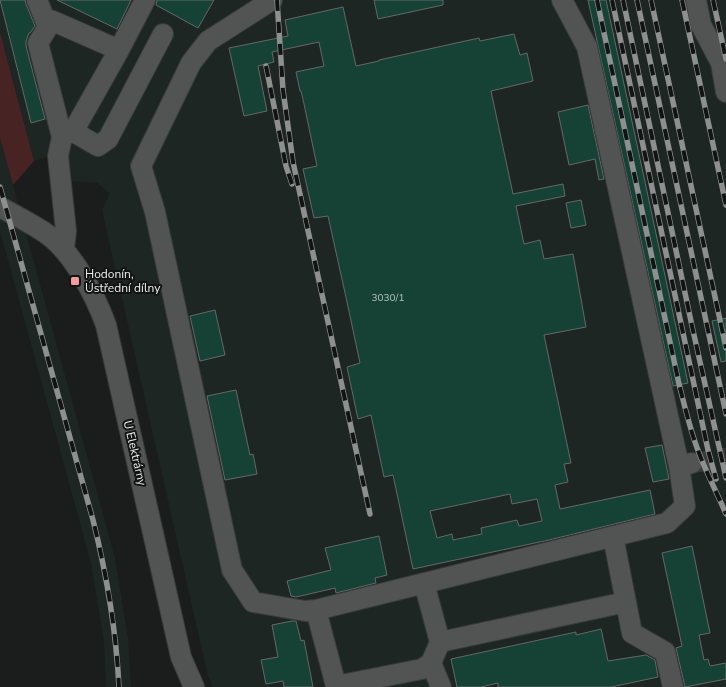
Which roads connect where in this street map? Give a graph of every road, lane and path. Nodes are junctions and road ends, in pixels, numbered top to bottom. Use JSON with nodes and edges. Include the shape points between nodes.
{"nodes":[{"id":1,"x":37,"y":0,"type":"edge"},
{"id":2,"x":145,"y":0,"type":"edge"},
{"id":3,"x":272,"y":0,"type":"edge"},
{"id":4,"x":562,"y":0,"type":"edge"},
{"id":5,"x":696,"y":0,"type":"edge"},
{"id":6,"x":45,"y":19,"type":"junction"},
{"id":7,"x":163,"y":34,"type":"dead end"},
{"id":8,"x":119,"y":50,"type":"junction"},
{"id":9,"x":726,"y":92,"type":"edge"},
{"id":10,"x":68,"y":134,"type":"junction"},
{"id":11,"x":0,"y":207,"type":"edge"},
{"id":12,"x":64,"y":249,"type":"junction"},
{"id":13,"x":613,"y":536,"type":"junction"},
{"id":14,"x":424,"y":583,"type":"junction"},
{"id":15,"x":626,"y":602,"type":"junction"},
{"id":16,"x":316,"y":610,"type":"junction"},
{"id":17,"x":440,"y":642,"type":"junction"},
{"id":18,"x":431,"y":663,"type":"junction"},
{"id":19,"x":194,"y":687,"type":"edge"},
{"id":20,"x":441,"y":687,"type":"edge"},
{"id":21,"x":673,"y":687,"type":"edge"}],
"edges":[{"from":1,"to":6,"type":"street"},
{"from":2,"to":8,"type":"street"},
{"from":3,"to":16,"type":"street","via":[[208,41],[190,63],[141,166],[155,212],[232,570],[252,602]]},
{"from":4,"to":13,"type":"street","via":[[587,47],[686,464],[685,506],[667,523]]},
{"from":5,"to":9,"type":"street","via":[[701,25],[721,62]]},
{"from":6,"to":8,"type":"street"},
{"from":6,"to":10,"type":"street","via":[[48,27],[38,43]]},
{"from":7,"to":10,"type":"street","via":[[108,139],[98,146]]},
{"from":8,"to":10,"type":"street","via":[[74,130]]},
{"from":10,"to":12,"type":"street","via":[[58,156],[66,231]]},
{"from":11,"to":12,"type":"street","name":"U Elektrárny","via":[[46,233]]},
{"from":12,"to":19,"type":"street","name":"U Elektrárny","via":[[93,294],[106,325],[181,657]]},
{"from":13,"to":14,"type":"street"},
{"from":13,"to":15,"type":"street"},
{"from":14,"to":16,"type":"street"},
{"from":14,"to":17,"type":"street"},
{"from":15,"to":17,"type":"street"},
{"from":15,"to":21,"type":"street","via":[[632,633],[665,652]]},
{"from":16,"to":18,"type":"street","via":[[336,686],[422,669]]},
{"from":17,"to":18,"type":"street"},
{"from":18,"to":20,"type":"street"}]}
